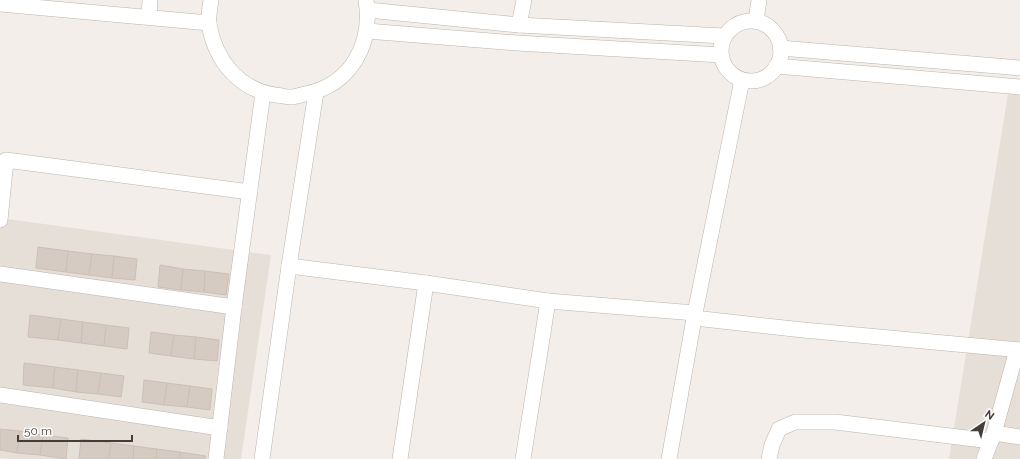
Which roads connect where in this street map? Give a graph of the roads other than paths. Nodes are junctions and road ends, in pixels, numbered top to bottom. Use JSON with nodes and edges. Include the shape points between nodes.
{"nodes":[{"id":1,"x":150,"y":0,"type":"edge"},
{"id":2,"x":211,"y":0,"type":"edge"},
{"id":3,"x":524,"y":0,"type":"edge"},
{"id":4,"x":760,"y":0,"type":"edge"},
{"id":5,"x":0,"y":4,"type":"edge"},
{"id":6,"x":367,"y":5,"type":"edge"},
{"id":7,"x":149,"y":17,"type":"junction"},
{"id":8,"x":756,"y":21,"type":"junction"},
{"id":9,"x":209,"y":23,"type":"junction"},
{"id":10,"x":519,"y":25,"type":"junction"},
{"id":11,"x":367,"y":31,"type":"junction"},
{"id":12,"x":724,"y":36,"type":"junction"},
{"id":13,"x":780,"y":48,"type":"junction"},
{"id":14,"x":721,"y":55,"type":"junction"},
{"id":15,"x":776,"y":66,"type":"junction"},
{"id":16,"x":1020,"y":68,"type":"edge"},
{"id":17,"x":742,"y":80,"type":"junction"},
{"id":18,"x":1020,"y":87,"type":"edge"},
{"id":19,"x":316,"y":92,"type":"junction"},
{"id":20,"x":263,"y":93,"type":"junction"},
{"id":21,"x":3,"y":160,"type":"edge"},
{"id":22,"x":250,"y":192,"type":"junction"},
{"id":23,"x":0,"y":220,"type":"edge"},
{"id":24,"x":289,"y":266,"type":"junction"},
{"id":25,"x":0,"y":274,"type":"edge"},
{"id":26,"x":426,"y":283,"type":"junction"},
{"id":27,"x":548,"y":301,"type":"junction"},
{"id":28,"x":234,"y":307,"type":"junction"},
{"id":29,"x":695,"y":316,"type":"junction"},
{"id":30,"x":1018,"y":350,"type":"edge"},
{"id":31,"x":0,"y":395,"type":"edge"},
{"id":32,"x":220,"y":428,"type":"junction"},
{"id":33,"x":993,"y":437,"type":"junction"},
{"id":34,"x":1020,"y":437,"type":"edge"},
{"id":35,"x":216,"y":459,"type":"edge"},
{"id":36,"x":262,"y":459,"type":"edge"},
{"id":37,"x":400,"y":459,"type":"edge"},
{"id":38,"x":523,"y":459,"type":"edge"},
{"id":39,"x":669,"y":459,"type":"edge"},
{"id":40,"x":769,"y":459,"type":"edge"},
{"id":41,"x":984,"y":459,"type":"edge"}],
"edges":[{"from":1,"to":7,"type":"street"},
{"from":2,"to":9,"type":"street"},
{"from":3,"to":10,"type":"street"},
{"from":4,"to":8,"type":"street"},
{"from":5,"to":7,"type":"street"},
{"from":6,"to":10,"type":"street"},
{"from":6,"to":11,"type":"street"},
{"from":7,"to":9,"type":"street"},
{"from":8,"to":12,"type":"street","via":[[738,24]]},
{"from":8,"to":13,"type":"street","via":[[772,30],[778,38]]},
{"from":9,"to":20,"type":"street","via":[[214,45],[225,66],[242,82]]},
{"from":10,"to":12,"type":"street"},
{"from":11,"to":14,"type":"street"},
{"from":11,"to":19,"type":"street","via":[[361,51],[350,68],[329,86]]},
{"from":12,"to":14,"type":"street"},
{"from":13,"to":15,"type":"street"},
{"from":13,"to":16,"type":"street"},
{"from":14,"to":17,"type":"street","via":[[726,68]]},
{"from":15,"to":17,"type":"street","via":[[762,79]]},
{"from":15,"to":18,"type":"street"},
{"from":17,"to":29,"type":"street"},
{"from":19,"to":20,"type":"street","via":[[290,97]]},
{"from":19,"to":24,"type":"street"},
{"from":20,"to":22,"type":"street"},
{"from":21,"to":22,"type":"street"},
{"from":21,"to":23,"type":"street"},
{"from":22,"to":28,"type":"street"},
{"from":24,"to":26,"type":"street"},
{"from":24,"to":36,"type":"street"},
{"from":25,"to":28,"type":"street"},
{"from":26,"to":27,"type":"street"},
{"from":26,"to":37,"type":"street"},
{"from":27,"to":29,"type":"street"},
{"from":27,"to":38,"type":"street"},
{"from":28,"to":32,"type":"street"},
{"from":29,"to":30,"type":"street"},
{"from":29,"to":39,"type":"street"},
{"from":30,"to":33,"type":"street"},
{"from":31,"to":32,"type":"street"},
{"from":32,"to":35,"type":"street"},
{"from":33,"to":34,"type":"street"},
{"from":33,"to":40,"type":"street","via":[[835,422],[795,422],[779,429]]},
{"from":33,"to":41,"type":"street"}]}
